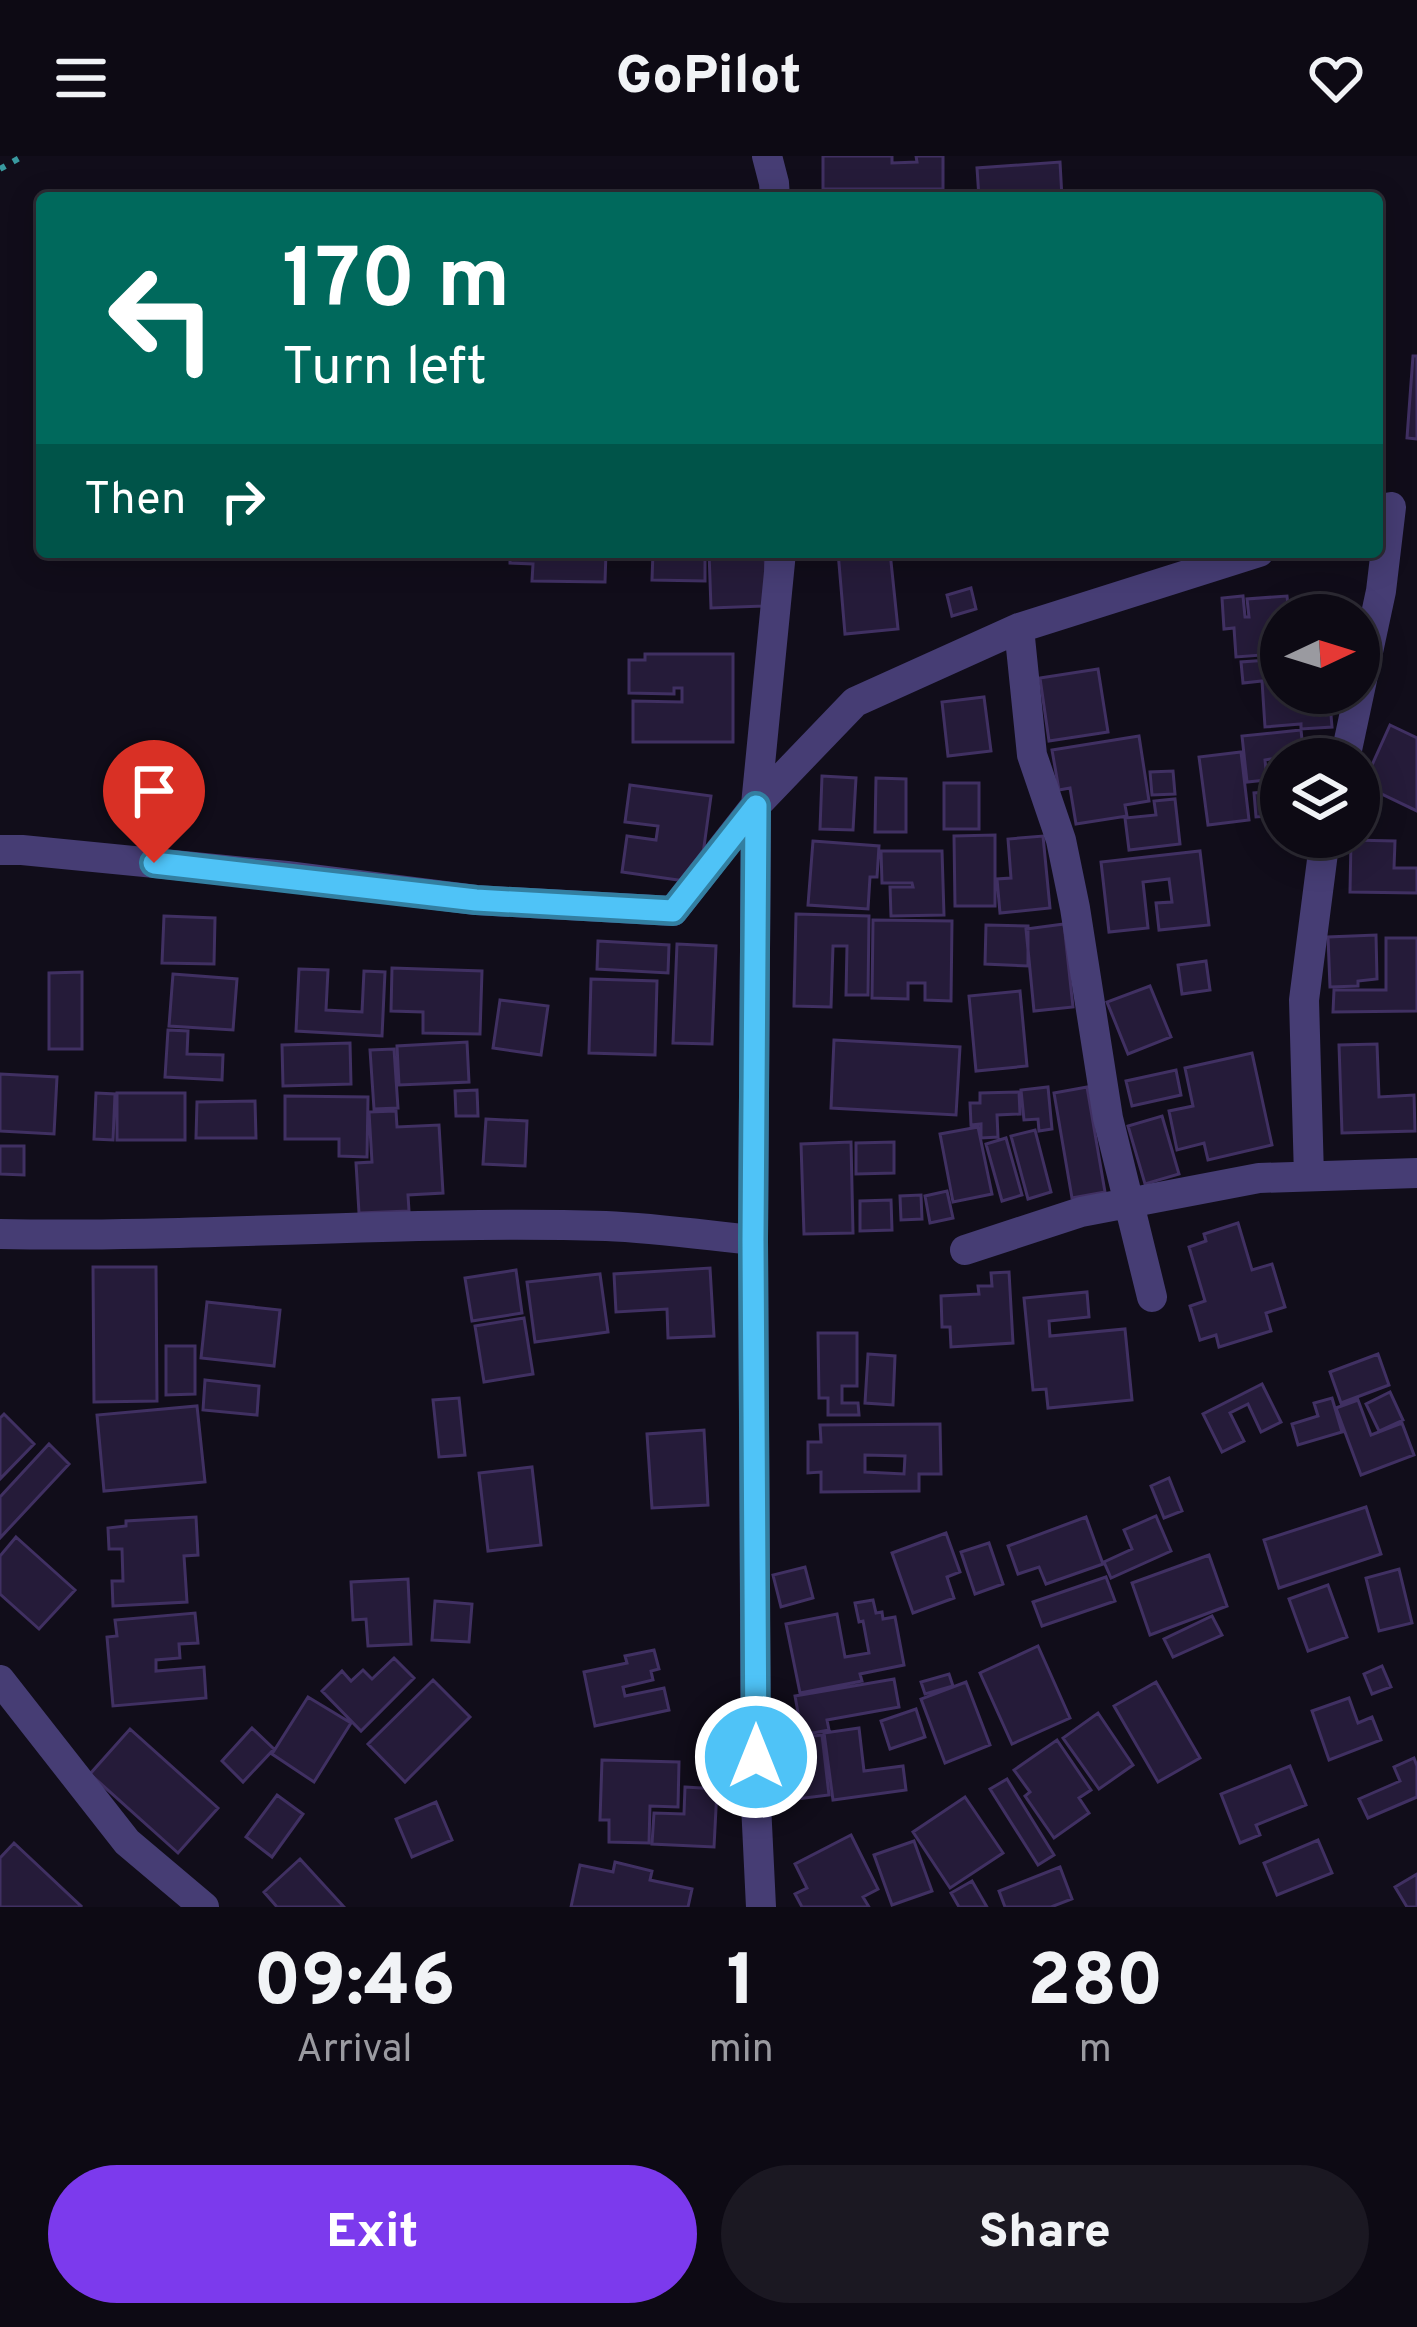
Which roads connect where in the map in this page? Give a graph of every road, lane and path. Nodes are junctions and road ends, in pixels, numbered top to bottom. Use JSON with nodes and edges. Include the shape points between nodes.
{"nodes":[{"id":1,"x":23,"y":156,"type":"edge"},
{"id":2,"x":767,"y":156,"type":"edge"},
{"id":3,"x":0,"y":170,"type":"edge"},
{"id":4,"x":774,"y":192,"type":"edge"},
{"id":5,"x":1395,"y":506,"type":"edge"},
{"id":6,"x":780,"y":558,"type":"edge"},
{"id":7,"x":1240,"y":558,"type":"edge"},
{"id":8,"x":1019,"y":628,"type":"junction"},
{"id":9,"x":1350,"y":738,"type":"edge"},
{"id":10,"x":756,"y":806,"type":"junction"},
{"id":11,"x":0,"y":850,"type":"edge"},
{"id":12,"x":1322,"y":858,"type":"edge"},
{"id":13,"x":1417,"y":1173,"type":"edge"},
{"id":14,"x":1309,"y":1176,"type":"junction"},
{"id":15,"x":1130,"y":1203,"type":"junction"},
{"id":16,"x":0,"y":1234,"type":"edge"},
{"id":17,"x":753,"y":1240,"type":"junction"},
{"id":18,"x":965,"y":1250,"type":"dead end"},
{"id":19,"x":1152,"y":1297,"type":"dead end"},
{"id":20,"x":0,"y":1680,"type":"edge"},
{"id":21,"x":204,"y":1907,"type":"edge"},
{"id":22,"x":761,"y":1907,"type":"edge"}],
"edges":[{"from":1,"to":3,"type":"path"},
{"from":2,"to":4,"type":"street"},
{"from":5,"to":9,"type":"street"},
{"from":6,"to":10,"type":"street"},
{"from":7,"to":8,"type":"street"},
{"from":8,"to":10,"type":"street","via":[[855,702]]},
{"from":8,"to":15,"type":"street","via":[[1032,755],[1061,840]]},
{"from":10,"to":11,"type":"street","via":[[673,911],[476,900]]},
{"from":10,"to":17,"type":"street"},
{"from":12,"to":14,"type":"street","via":[[1304,1000]]},
{"from":13,"to":14,"type":"street"},
{"from":14,"to":15,"type":"street"},
{"from":15,"to":18,"type":"street"},
{"from":15,"to":19,"type":"street"},
{"from":16,"to":17,"type":"street","via":[[609,1226]]},
{"from":17,"to":22,"type":"street"},
{"from":20,"to":21,"type":"street","via":[[127,1843]]}]}
